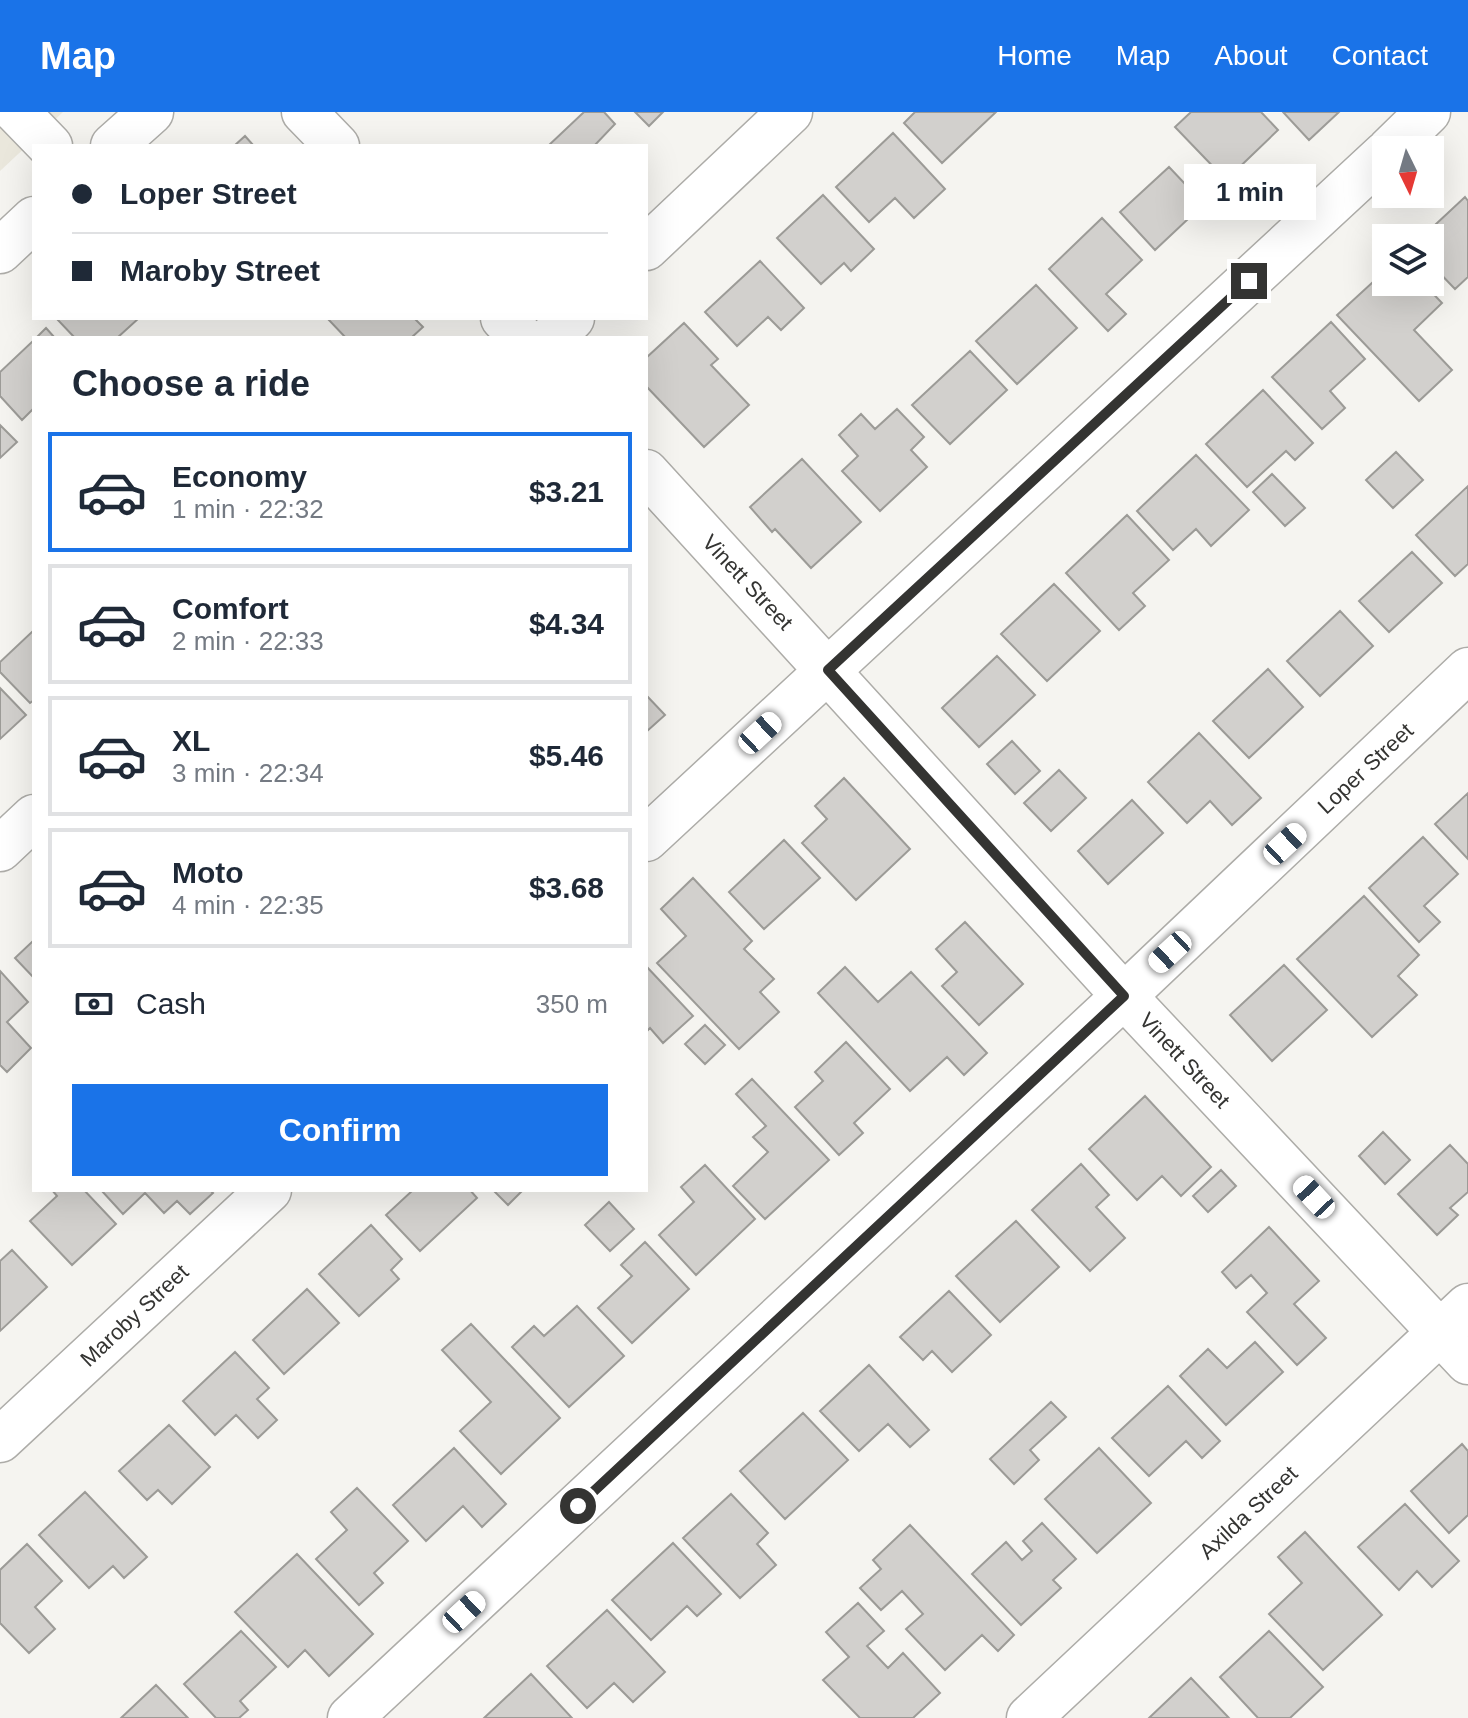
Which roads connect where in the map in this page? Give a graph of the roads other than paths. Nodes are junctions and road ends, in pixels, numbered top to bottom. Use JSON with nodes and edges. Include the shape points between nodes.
{"nodes":[{"id":1,"x":17,"y":112,"type":"edge"},
{"id":2,"x":151,"y":112,"type":"edge"},
{"id":3,"x":304,"y":112,"type":"edge"},
{"id":4,"x":790,"y":112,"type":"edge"},
{"id":5,"x":1428,"y":112,"type":"edge"},
{"id":6,"x":1404,"y":136,"type":"edge"},
{"id":7,"x":48,"y":144,"type":"edge"},
{"id":8,"x":115,"y":144,"type":"edge"},
{"id":9,"x":335,"y":144,"type":"edge"},
{"id":10,"x":1372,"y":167,"type":"edge"},
{"id":11,"x":32,"y":221,"type":"edge"},
{"id":12,"x":648,"y":246,"type":"edge"},
{"id":13,"x":0,"y":251,"type":"edge"},
{"id":14,"x":505,"y":320,"type":"edge"},
{"id":15,"x":570,"y":320,"type":"edge"},
{"id":16,"x":520,"y":336,"type":"edge"},
{"id":17,"x":553,"y":336,"type":"edge"},
{"id":18,"x":648,"y":474,"type":"edge"},
{"id":19,"x":828,"y":670,"type":"junction"},
{"id":20,"x":1468,"y":670,"type":"edge"},
{"id":21,"x":32,"y":819,"type":"edge"},
{"id":22,"x":648,"y":837,"type":"edge"},
{"id":23,"x":0,"y":849,"type":"edge"},
{"id":24,"x":1124,"y":996,"type":"junction"},
{"id":25,"x":267,"y":1192,"type":"edge"},
{"id":26,"x":1459,"y":1333,"type":"edge"},
{"id":27,"x":0,"y":1440,"type":"edge"},
{"id":28,"x":350,"y":1718,"type":"edge"},
{"id":29,"x":1029,"y":1718,"type":"edge"}],
"edges":[{"from":1,"to":7,"type":"street"},
{"from":2,"to":8,"type":"street"},
{"from":3,"to":9,"type":"street"},
{"from":4,"to":12,"type":"street"},
{"from":5,"to":6,"type":"street"},
{"from":10,"to":19,"type":"street"},
{"from":11,"to":13,"type":"street"},
{"from":14,"to":16,"type":"street"},
{"from":15,"to":17,"type":"street"},
{"from":18,"to":19,"type":"street","name":"Vinett Street"},
{"from":19,"to":22,"type":"street"},
{"from":19,"to":24,"type":"street","name":"Vinett Street"},
{"from":20,"to":24,"type":"street","name":"Loper Street"},
{"from":21,"to":23,"type":"street"},
{"from":24,"to":26,"type":"street","name":"Vinett Street"},
{"from":24,"to":28,"type":"street","name":"Loper Street"},
{"from":25,"to":27,"type":"street","name":"Maroby Street"},
{"from":26,"to":29,"type":"street","name":"Axilda Street"}]}
